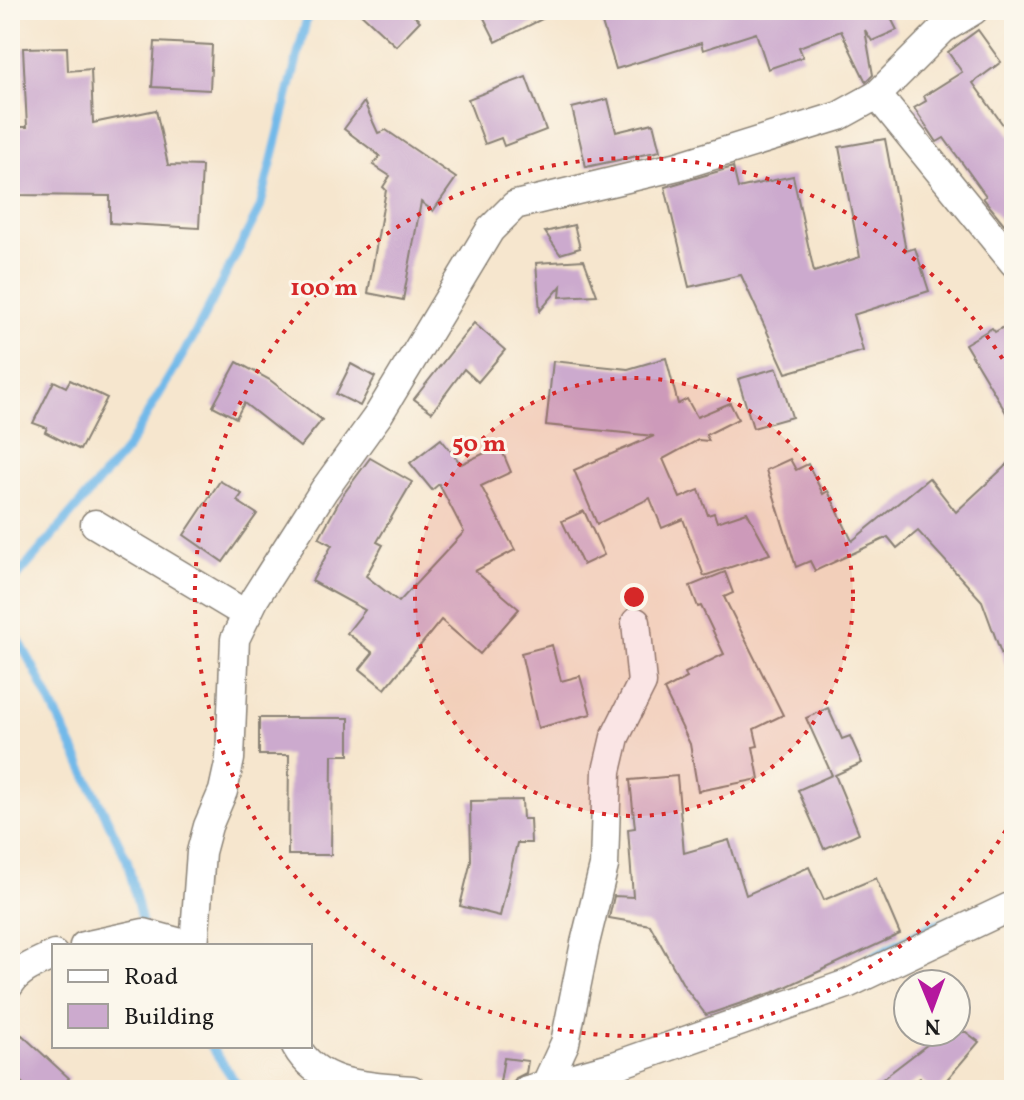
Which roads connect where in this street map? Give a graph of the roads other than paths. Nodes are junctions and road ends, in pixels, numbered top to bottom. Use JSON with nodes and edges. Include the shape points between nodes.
{"nodes":[{"id":1,"x":974,"y":10,"type":"edge"},
{"id":2,"x":877,"y":95,"type":"junction"},
{"id":3,"x":1014,"y":263,"type":"edge"},
{"id":4,"x":95,"y":524,"type":"dead end"},
{"id":5,"x":247,"y":615,"type":"junction"},
{"id":6,"x":636,"y":622,"type":"dead end"},
{"id":7,"x":1014,"y":905,"type":"edge"},
{"id":8,"x":93,"y":944,"type":"edge"},
{"id":9,"x":185,"y":944,"type":"edge"},
{"id":10,"x":193,"y":944,"type":"edge"},
{"id":11,"x":52,"y":956,"type":"edge"},
{"id":12,"x":10,"y":984,"type":"edge"},
{"id":13,"x":298,"y":1048,"type":"edge"},
{"id":14,"x":537,"y":1087,"type":"edge"},
{"id":15,"x":412,"y":1090,"type":"edge"}],
"edges":[{"from":1,"to":2,"type":"street","via":[[943,29]]},
{"from":2,"to":3,"type":"street"},
{"from":2,"to":5,"type":"street","via":[[839,116],[678,166],[515,205],[490,230],[379,414],[324,490]]},
{"from":4,"to":5,"type":"street"},
{"from":5,"to":10,"type":"street","via":[[235,639],[230,759],[201,852]]},
{"from":6,"to":14,"type":"street","via":[[642,683],[615,737],[607,771],[604,866],[565,1043]]},
{"from":7,"to":14,"type":"street","via":[[847,984],[614,1066]]},
{"from":8,"to":9,"type":"street","via":[[144,933]]},
{"from":11,"to":12,"type":"street"},
{"from":13,"to":15,"type":"street","via":[[316,1070],[345,1083]]}]}
